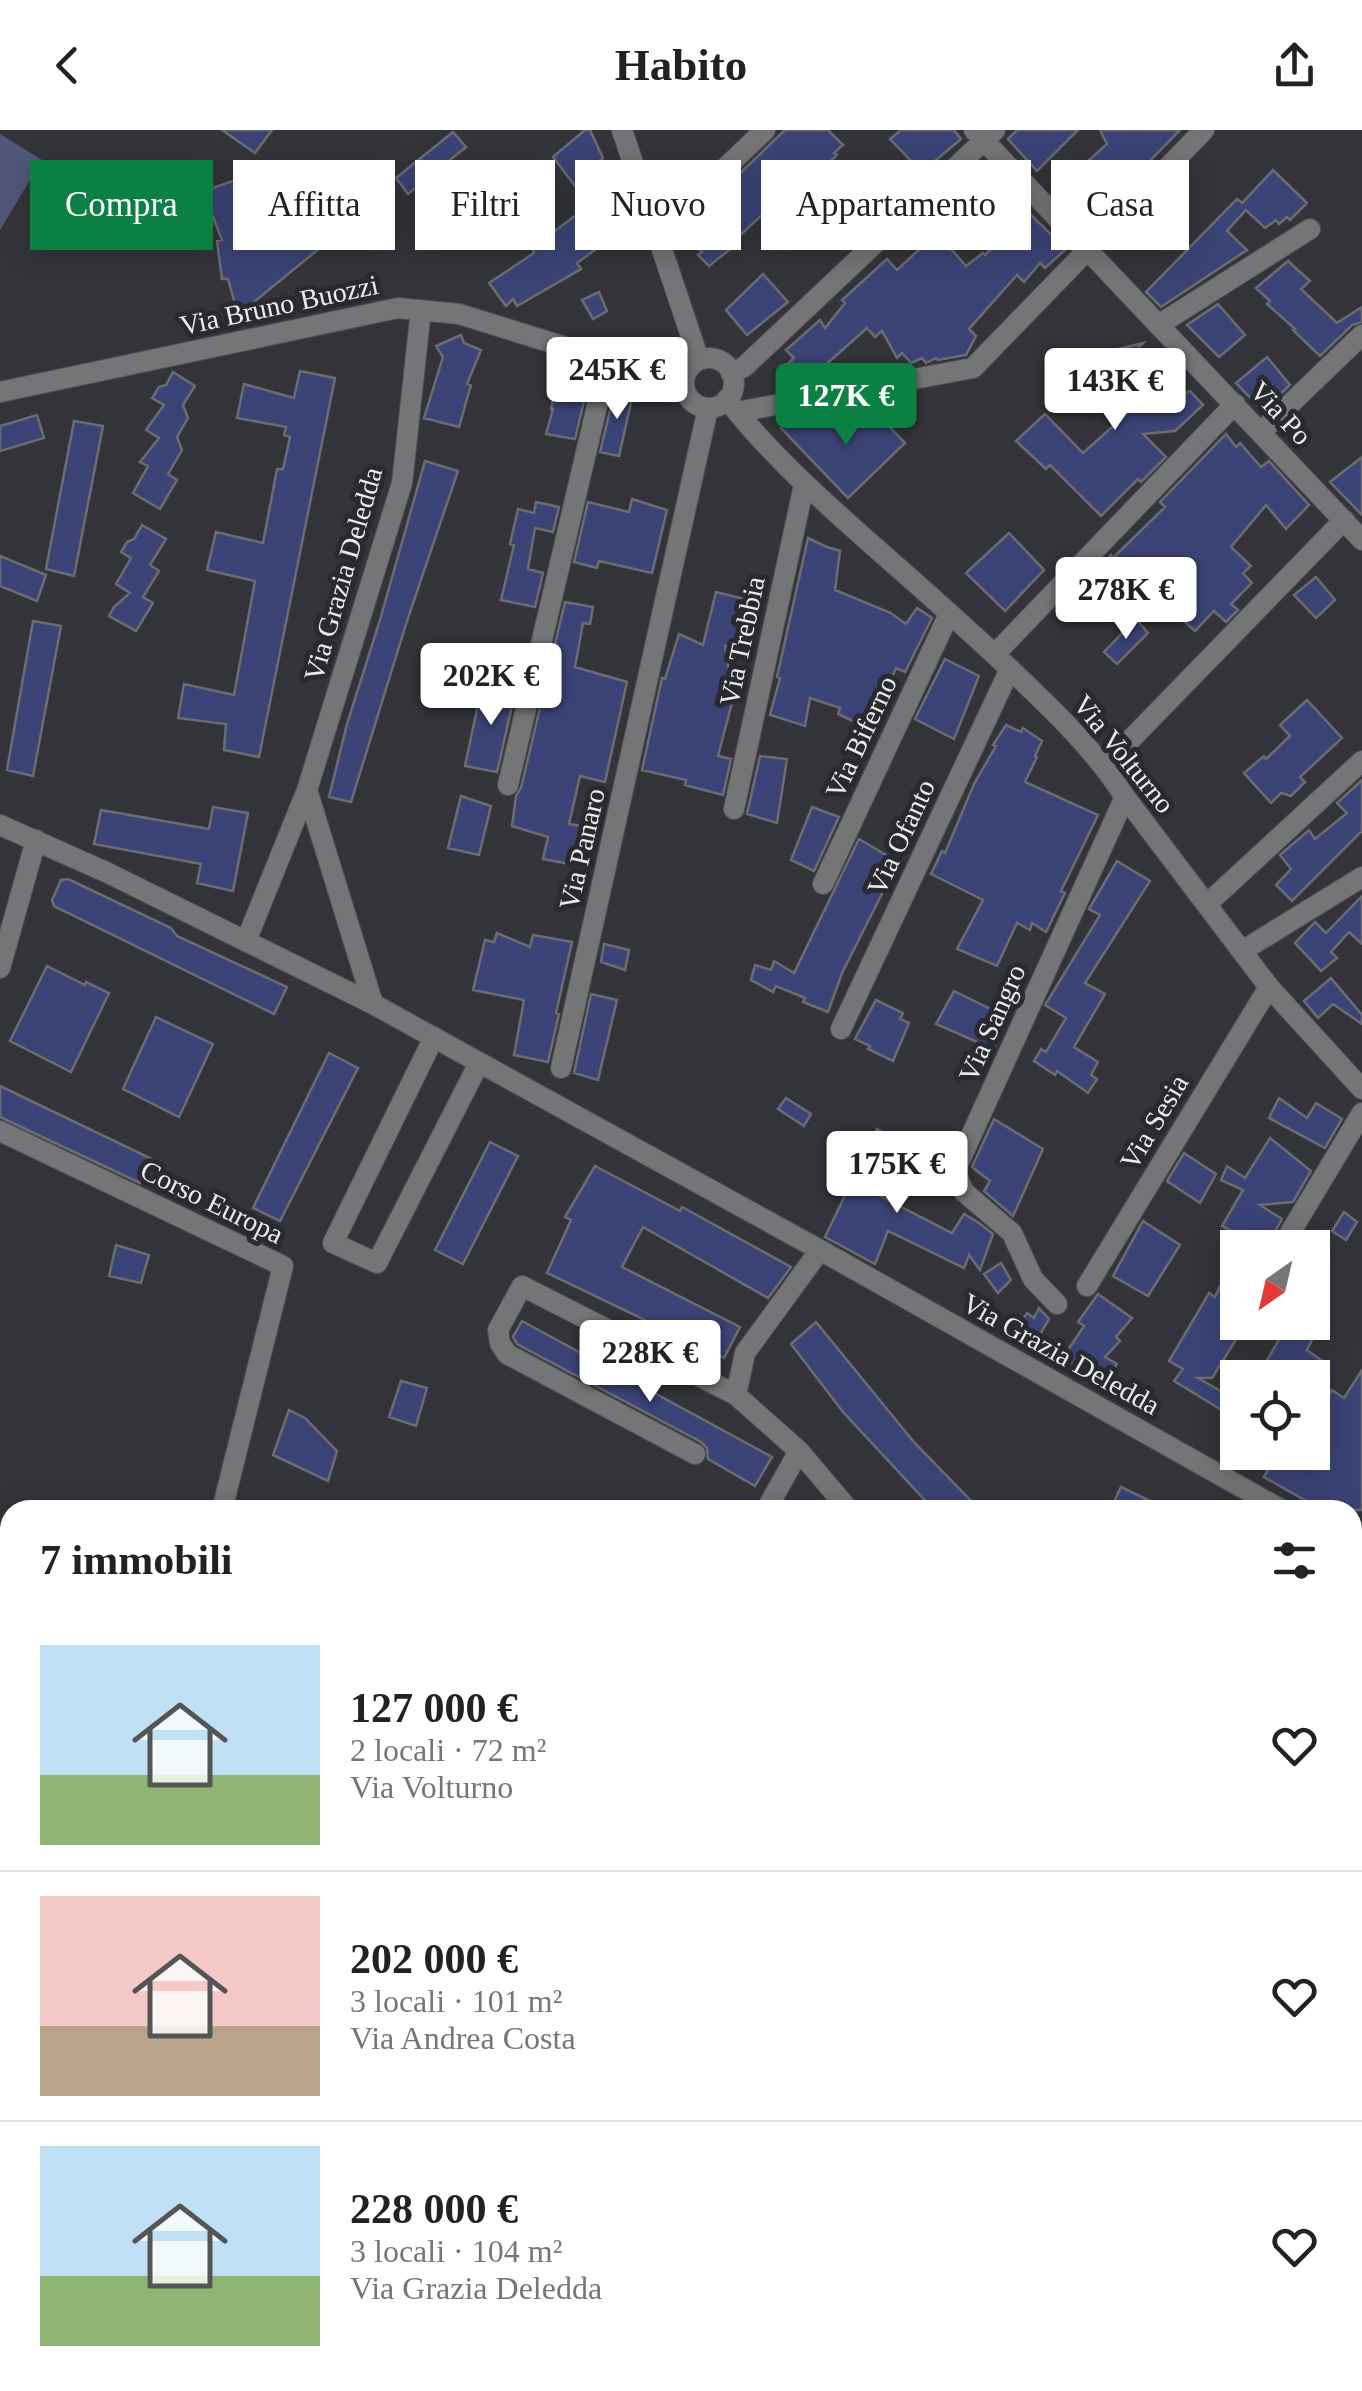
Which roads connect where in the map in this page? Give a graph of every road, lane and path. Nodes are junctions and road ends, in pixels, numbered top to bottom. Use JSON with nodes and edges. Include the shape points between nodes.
{"nodes":[{"id":1,"x":622,"y":130,"type":"edge"},
{"id":2,"x":765,"y":130,"type":"edge"},
{"id":3,"x":1204,"y":130,"type":"edge"},
{"id":4,"x":985,"y":134,"type":"edge"},
{"id":5,"x":632,"y":160,"type":"edge"},
{"id":6,"x":734,"y":160,"type":"edge"},
{"id":7,"x":1175,"y":160,"type":"edge"},
{"id":8,"x":1051,"y":208,"type":"edge"},
{"id":9,"x":1310,"y":229,"type":"dead end"},
{"id":10,"x":661,"y":250,"type":"edge"},
{"id":11,"x":1087,"y":250,"type":"edge"},
{"id":12,"x":1089,"y":250,"type":"edge"},
{"id":13,"x":421,"y":310,"type":"junction"},
{"id":14,"x":1160,"y":324,"type":"junction"},
{"id":15,"x":1362,"y":335,"type":"edge"},
{"id":16,"x":608,"y":359,"type":"junction"},
{"id":17,"x":699,"y":360,"type":"junction"},
{"id":18,"x":731,"y":373,"type":"junction"},
{"id":19,"x":684,"y":378,"type":"junction"},
{"id":20,"x":0,"y":392,"type":"edge"},
{"id":21,"x":1235,"y":404,"type":"junction"},
{"id":22,"x":724,"y":406,"type":"junction"},
{"id":23,"x":1261,"y":432,"type":"junction"},
{"id":24,"x":804,"y":485,"type":"junction"},
{"id":25,"x":1344,"y":520,"type":"junction"},
{"id":26,"x":1362,"y":540,"type":"edge"},
{"id":27,"x":949,"y":614,"type":"junction"},
{"id":28,"x":1002,"y":662,"type":"junction"},
{"id":29,"x":1362,"y":761,"type":"edge"},
{"id":30,"x":1105,"y":766,"type":"junction"},
{"id":31,"x":508,"y":786,"type":"dead end"},
{"id":32,"x":307,"y":790,"type":"junction"},
{"id":33,"x":1125,"y":797,"type":"junction"},
{"id":34,"x":734,"y":809,"type":"dead end"},
{"id":35,"x":0,"y":825,"type":"edge"},
{"id":36,"x":36,"y":840,"type":"junction"},
{"id":37,"x":1362,"y":877,"type":"edge"},
{"id":38,"x":822,"y":884,"type":"dead end"},
{"id":39,"x":1207,"y":904,"type":"junction"},
{"id":40,"x":246,"y":941,"type":"junction"},
{"id":41,"x":1242,"y":952,"type":"junction"},
{"id":42,"x":0,"y":968,"type":"edge"},
{"id":43,"x":1268,"y":986,"type":"junction"},
{"id":44,"x":373,"y":1004,"type":"junction"},
{"id":45,"x":841,"y":1029,"type":"dead end"},
{"id":46,"x":434,"y":1038,"type":"junction"},
{"id":47,"x":480,"y":1063,"type":"junction"},
{"id":48,"x":561,"y":1068,"type":"dead end"},
{"id":49,"x":1362,"y":1089,"type":"edge"},
{"id":50,"x":1362,"y":1113,"type":"edge"},
{"id":51,"x":0,"y":1132,"type":"edge"},
{"id":52,"x":1292,"y":1230,"type":"edge"},
{"id":53,"x":820,"y":1250,"type":"junction"},
{"id":54,"x":1088,"y":1286,"type":"dead end"},
{"id":55,"x":1057,"y":1304,"type":"dead end"},
{"id":56,"x":736,"y":1395,"type":"junction"},
{"id":57,"x":799,"y":1451,"type":"junction"},
{"id":58,"x":696,"y":1454,"type":"dead end"},
{"id":59,"x":224,"y":1500,"type":"edge"},
{"id":60,"x":776,"y":1500,"type":"edge"},
{"id":61,"x":841,"y":1500,"type":"edge"},
{"id":62,"x":1260,"y":1500,"type":"edge"}],
"edges":[{"from":1,"to":5,"type":"street"},
{"from":2,"to":6,"type":"street"},
{"from":3,"to":7,"type":"street"},
{"from":4,"to":8,"type":"street","name":"Via Po"},
{"from":4,"to":18,"type":"street"},
{"from":9,"to":14,"type":"street"},
{"from":10,"to":17,"type":"street"},
{"from":11,"to":22,"type":"street","via":[[973,368]]},
{"from":12,"to":14,"type":"street","name":"Via Po"},
{"from":13,"to":16,"type":"street","name":"Via Bruno Buozzi","via":[[459,314]]},
{"from":13,"to":20,"type":"street","name":"Via Bruno Buozzi","via":[[398,308]]},
{"from":13,"to":32,"type":"street","name":"Via Grazia Deledda","via":[[402,483]]},
{"from":14,"to":21,"type":"street","name":"Via Po"},
{"from":15,"to":23,"type":"street"},
{"from":16,"to":19,"type":"street","name":"Via Bruno Buozzi"},
{"from":16,"to":31,"type":"street"},
{"from":17,"to":18,"type":"street","via":[[714,359]]},
{"from":17,"to":19,"type":"street"},
{"from":18,"to":22,"type":"street"},
{"from":19,"to":22,"type":"street","via":[[692,401]]},
{"from":21,"to":23,"type":"street","name":"Via Po"},
{"from":21,"to":28,"type":"street","name":"Via Ofanto"},
{"from":22,"to":24,"type":"street","name":"Via Volturno"},
{"from":22,"to":48,"type":"street","name":"Via Panaro"},
{"from":23,"to":25,"type":"street","name":"Via Po"},
{"from":24,"to":27,"type":"street","name":"Via Volturno"},
{"from":24,"to":34,"type":"street","name":"Via Trebbia"},
{"from":25,"to":26,"type":"street","name":"Via Po"},
{"from":25,"to":30,"type":"street"},
{"from":27,"to":28,"type":"street","name":"Via Volturno"},
{"from":27,"to":38,"type":"street","name":"Via Biferno"},
{"from":28,"to":30,"type":"street","name":"Via Volturno"},
{"from":28,"to":45,"type":"street","name":"Via Ofanto"},
{"from":29,"to":39,"type":"street"},
{"from":30,"to":33,"type":"street","name":"Via Volturno"},
{"from":32,"to":40,"type":"street","name":"Via Grazia Deledda"},
{"from":32,"to":44,"type":"street"},
{"from":33,"to":39,"type":"street","name":"Via Volturno"},
{"from":33,"to":55,"type":"street","name":"Via Sangro","via":[[955,1171],[964,1192],[1012,1232],[1034,1278]]},
{"from":35,"to":36,"type":"street","name":"Via Grazia Deledda"},
{"from":36,"to":40,"type":"street","name":"Via Grazia Deledda"},
{"from":36,"to":42,"type":"street"},
{"from":37,"to":41,"type":"street"},
{"from":39,"to":41,"type":"street","name":"Via Volturno"},
{"from":40,"to":44,"type":"street","name":"Via Grazia Deledda"},
{"from":41,"to":43,"type":"street","name":"Via Volturno"},
{"from":43,"to":49,"type":"street","name":"Via Volturno"},
{"from":43,"to":54,"type":"street","name":"Via Sesia"},
{"from":44,"to":46,"type":"street","name":"Via Grazia Deledda"},
{"from":46,"to":47,"type":"street","name":"Via Grazia Deledda"},
{"from":46,"to":47,"type":"street","via":[[333,1243],[377,1264]]},
{"from":47,"to":53,"type":"street","name":"Via Grazia Deledda"},
{"from":50,"to":52,"type":"street"},
{"from":51,"to":59,"type":"street","name":"Corso Europa","via":[[283,1266]]},
{"from":53,"to":56,"type":"street","via":[[745,1353]]},
{"from":53,"to":62,"type":"street","name":"Via Grazia Deledda"},
{"from":56,"to":57,"type":"street"},
{"from":56,"to":58,"type":"street","via":[[522,1286],[498,1330],[507,1354]]},
{"from":57,"to":60,"type":"street"},
{"from":57,"to":61,"type":"street"}]}
